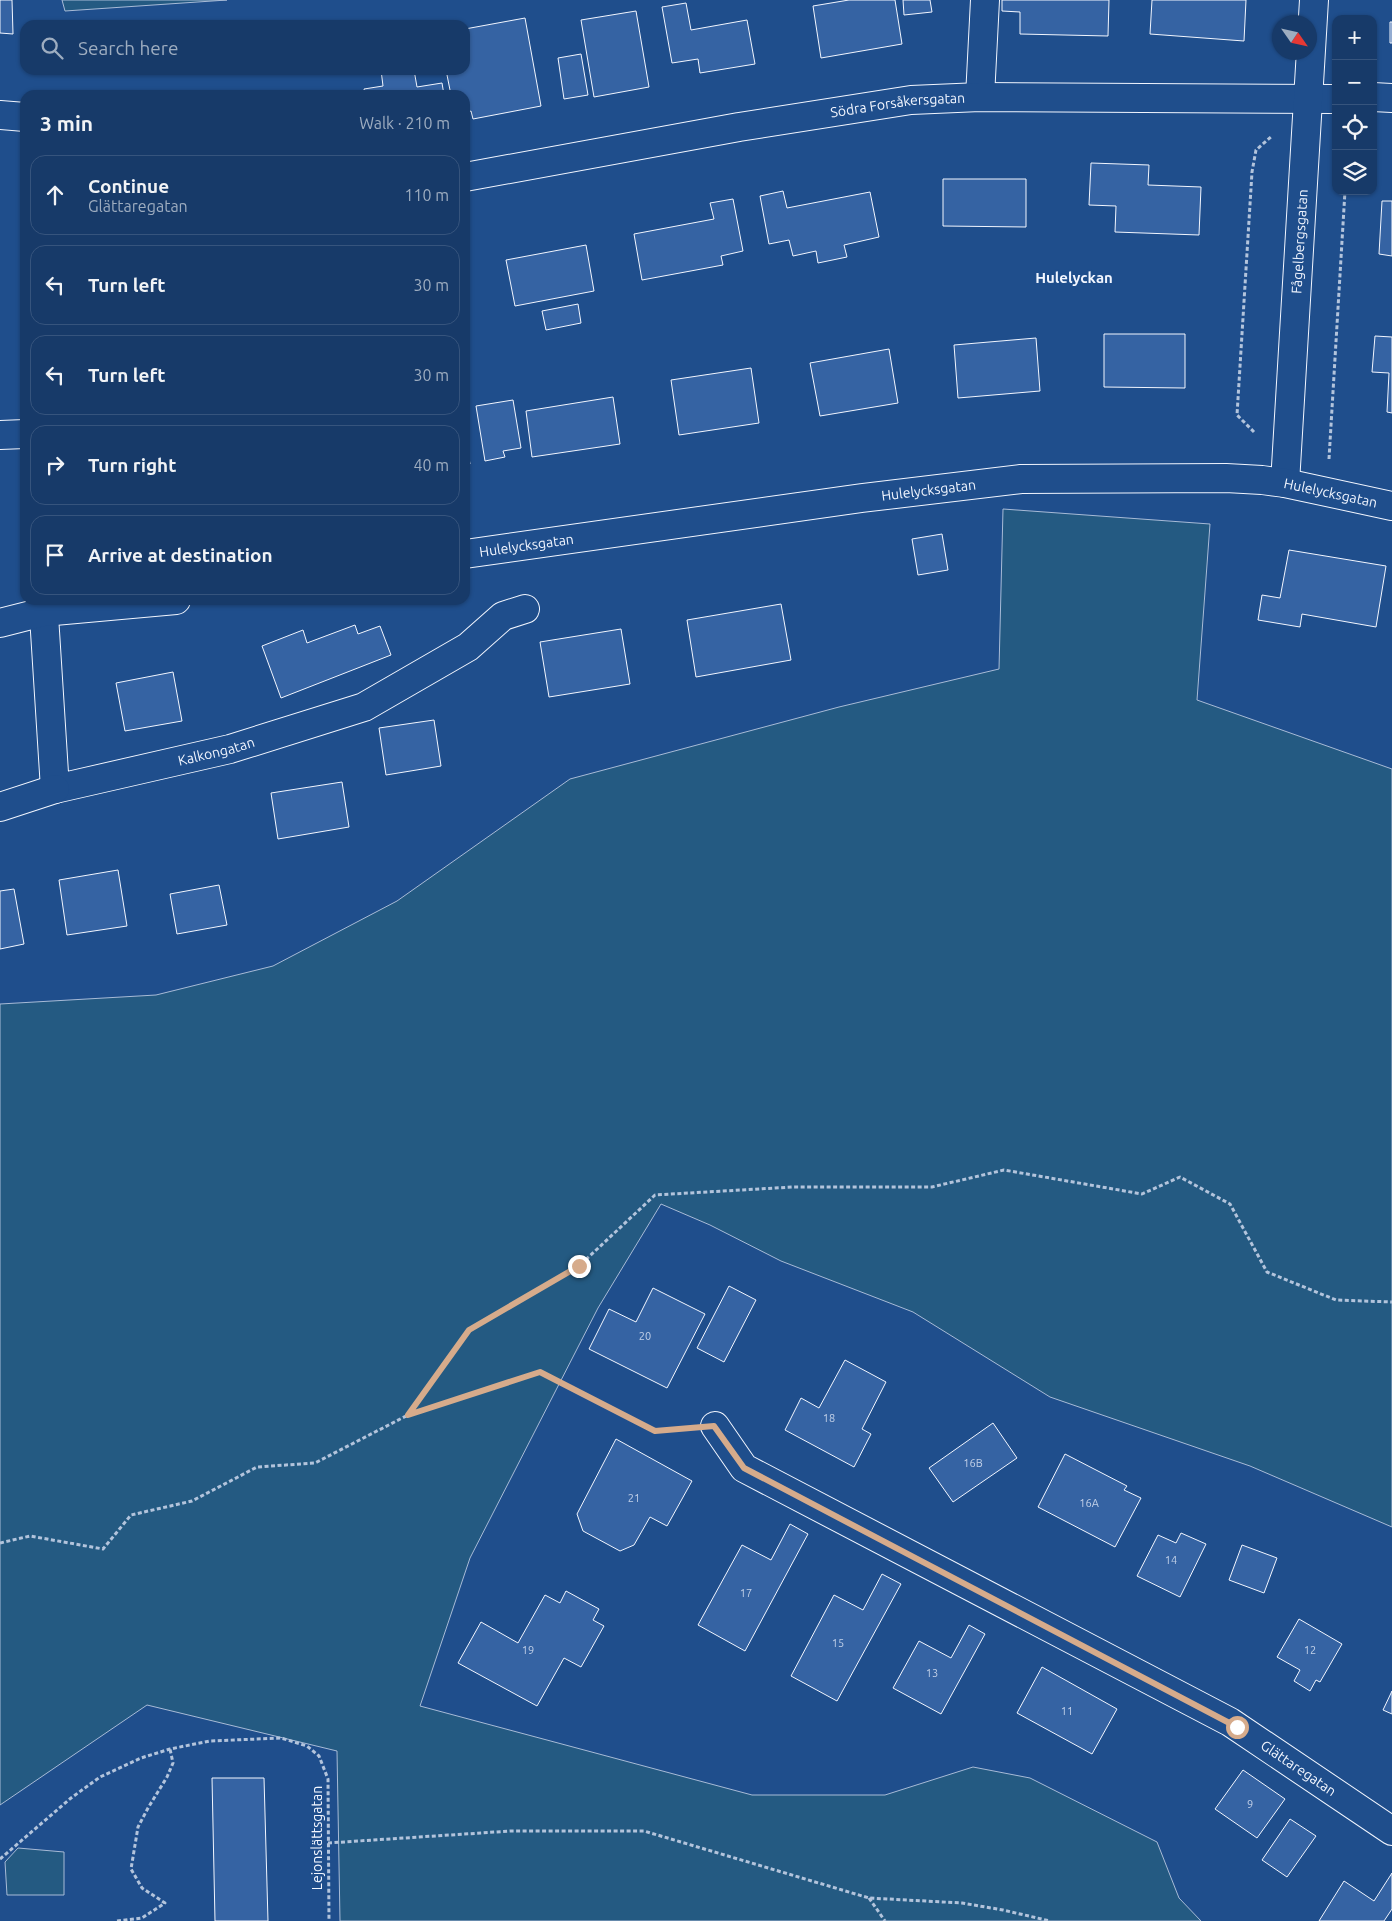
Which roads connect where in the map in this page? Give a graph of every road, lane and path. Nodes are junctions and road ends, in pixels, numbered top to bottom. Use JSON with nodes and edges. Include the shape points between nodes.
{"nodes":[{"id":1,"x":985,"y":0,"type":"edge"},
{"id":2,"x":1314,"y":0,"type":"edge"},
{"id":3,"x":980,"y":97,"type":"junction"},
{"id":4,"x":1377,"y":97,"type":"edge"},
{"id":5,"x":1392,"y":98,"type":"edge"},
{"id":6,"x":1332,"y":99,"type":"edge"},
{"id":7,"x":1308,"y":100,"type":"junction"},
{"id":8,"x":0,"y":115,"type":"edge"},
{"id":9,"x":20,"y":117,"type":"edge"},
{"id":10,"x":1278,"y":130,"type":"dead end"},
{"id":11,"x":470,"y":176,"type":"edge"},
{"id":12,"x":1345,"y":195,"type":"edge"},
{"id":13,"x":20,"y":434,"type":"edge"},
{"id":14,"x":1257,"y":434,"type":"dead end"},
{"id":15,"x":0,"y":435,"type":"edge"},
{"id":16,"x":1285,"y":483,"type":"junction"},
{"id":17,"x":1327,"y":492,"type":"junction"},
{"id":18,"x":1392,"y":506,"type":"edge"},
{"id":19,"x":470,"y":553,"type":"edge"},
{"id":20,"x":65,"y":605,"type":"edge"},
{"id":21,"x":43,"y":606,"type":"edge"},
{"id":22,"x":525,"y":609,"type":"dead end"},
{"id":23,"x":0,"y":623,"type":"edge"},
{"id":24,"x":55,"y":789,"type":"junction"},
{"id":25,"x":0,"y":807,"type":"edge"},
{"id":26,"x":1392,"y":1302,"type":"edge"},
{"id":27,"x":408,"y":1415,"type":"junction"},
{"id":28,"x":714,"y":1426,"type":"joint"},
{"id":29,"x":0,"y":1543,"type":"edge"},
{"id":30,"x":170,"y":1749,"type":"junction"},
{"id":31,"x":1392,"y":1830,"type":"edge"},
{"id":32,"x":328,"y":1843,"type":"junction"},
{"id":33,"x":0,"y":1859,"type":"edge"},
{"id":34,"x":869,"y":1898,"type":"junction"},
{"id":35,"x":117,"y":1921,"type":"edge"},
{"id":36,"x":329,"y":1921,"type":"edge"},
{"id":37,"x":886,"y":1921,"type":"edge"},
{"id":38,"x":1050,"y":1921,"type":"edge"}],
"edges":[{"from":1,"to":3,"type":"street"},
{"from":2,"to":7,"type":"street","name":"Fågelbergsgatan"},
{"from":3,"to":7,"type":"street","name":"Södra Forsåkersgatan"},
{"from":3,"to":11,"type":"street","name":"Södra Forsåkersgatan","via":[[911,100],[739,127]]},
{"from":4,"to":5,"type":"street"},
{"from":6,"to":7,"type":"street","name":"Södra Forsåkersgatan"},
{"from":7,"to":16,"type":"street","name":"Fågelbergsgatan"},
{"from":8,"to":9,"type":"street"},
{"from":10,"to":14,"type":"path","via":[[1256,150],[1252,172],[1237,415]]},
{"from":12,"to":17,"type":"path"},
{"from":13,"to":15,"type":"street"},
{"from":16,"to":17,"type":"street","name":"Hulelycksgatan"},
{"from":16,"to":19,"type":"street","name":"Hulelycksgatan","via":[[1226,478],[1020,479]]},
{"from":17,"to":18,"type":"street","name":"Hulelycksgatan"},
{"from":20,"to":21,"type":"street"},
{"from":21,"to":23,"type":"street"},
{"from":21,"to":24,"type":"street"},
{"from":22,"to":24,"type":"street","name":"Kalkongatan","via":[[503,616],[468,647],[364,707],[230,749]]},
{"from":24,"to":25,"type":"street","name":"Kalkongatan"},
{"from":26,"to":27,"type":"path","via":[[1336,1300],[1267,1272],[1230,1204],[1180,1177],[1142,1194],[1004,1170],[932,1188],[793,1186],[655,1195],[579,1266],[469,1330]]},
{"from":27,"to":28,"type":"path","via":[[540,1372],[655,1431]]},
{"from":27,"to":29,"type":"path","via":[[315,1463],[257,1467],[192,1501],[131,1515],[103,1549],[30,1536]]},
{"from":28,"to":31,"type":"street","name":"Glättaregatan","via":[[744,1468],[1230,1722]]},
{"from":30,"to":32,"type":"path","name":"Lejonslättsgatan","via":[[210,1741],[281,1738],[307,1746],[319,1756],[328,1779]]},
{"from":30,"to":33,"type":"path","name":"Lejonslättsgatan","via":[[100,1777]]},
{"from":30,"to":35,"type":"path","via":[[173,1763],[138,1827],[131,1869],[142,1888],[166,1903],[142,1918]]},
{"from":32,"to":34,"type":"path","via":[[511,1831],[644,1831]]},
{"from":32,"to":36,"type":"path","name":"Lejonslättsgatan"},
{"from":34,"to":37,"type":"path"},
{"from":34,"to":38,"type":"path","via":[[962,1903]]}]}
